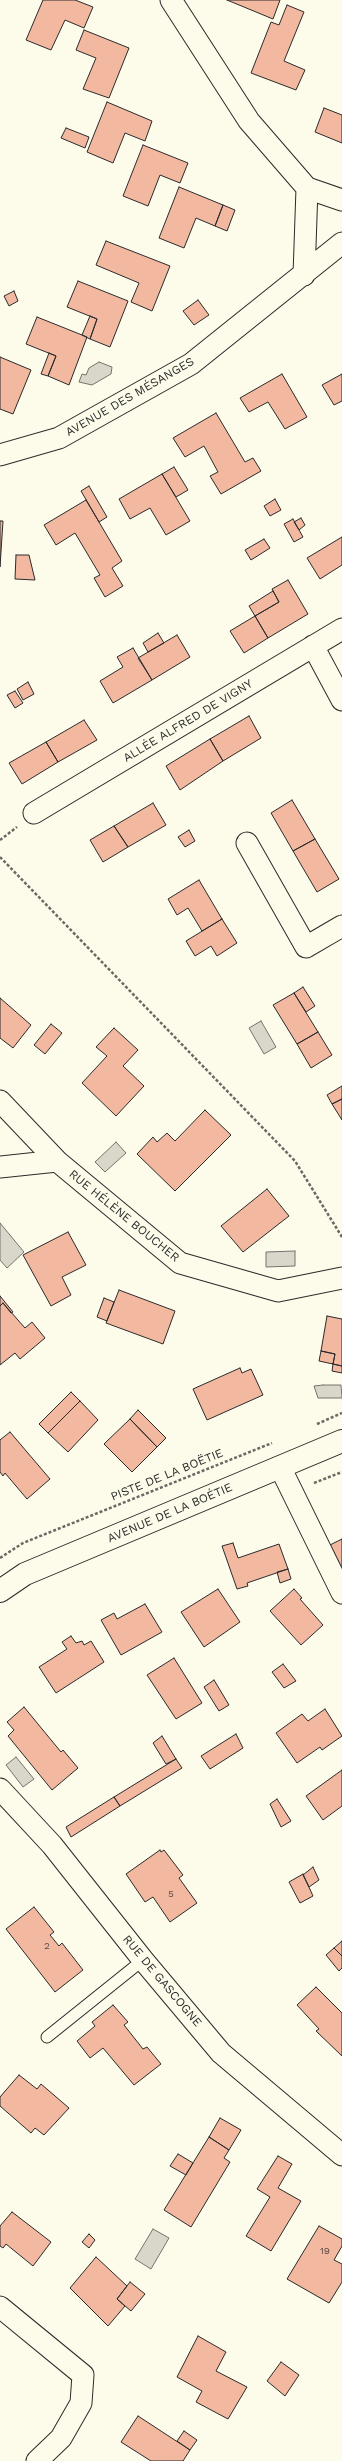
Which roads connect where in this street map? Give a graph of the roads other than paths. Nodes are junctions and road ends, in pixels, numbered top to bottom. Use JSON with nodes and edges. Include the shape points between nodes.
{"nodes":[{"id":1,"x":171,"y":0,"type":"edge"},
{"id":2,"x":307,"y":188,"type":"junction"},
{"id":3,"x":342,"y":200,"type":"edge"},
{"id":4,"x":342,"y":243,"type":"edge"},
{"id":5,"x":304,"y":275,"type":"junction"},
{"id":6,"x":0,"y":455,"type":"edge"},
{"id":7,"x":342,"y":629,"type":"edge"},
{"id":8,"x":313,"y":646,"type":"junction"},
{"id":9,"x":342,"y":700,"type":"edge"},
{"id":10,"x":34,"y":813,"type":"dead end"},
{"id":11,"x":247,"y":843,"type":"dead end"},
{"id":12,"x":342,"y":926,"type":"edge"},
{"id":13,"x":0,"y":1101,"type":"edge"},
{"id":14,"x":57,"y":1161,"type":"junction"},
{"id":15,"x":0,"y":1167,"type":"edge"},
{"id":16,"x":342,"y":1278,"type":"edge"},
{"id":17,"x":342,"y":1441,"type":"edge"},
{"id":18,"x":280,"y":1467,"type":"junction"},
{"id":19,"x":0,"y":1591,"type":"edge"},
{"id":20,"x":342,"y":1593,"type":"edge"},
{"id":21,"x":0,"y":1790,"type":"edge"},
{"id":22,"x":143,"y":1960,"type":"junction"},
{"id":23,"x":47,"y":2037,"type":"dead end"},
{"id":24,"x":342,"y":2155,"type":"edge"},
{"id":25,"x":0,"y":2307,"type":"edge"},
{"id":26,"x":37,"y":2461,"type":"edge"}],
"edges":[{"from":1,"to":2,"type":"street","via":[[249,121]]},
{"from":2,"to":3,"type":"street"},
{"from":2,"to":5,"type":"street"},
{"from":4,"to":5,"type":"street","name":"AVENUE DES MÉSANGES"},
{"from":5,"to":6,"type":"street","name":"AVENUE DES MÉSANGES","via":[[190,364],[59,438]]},
{"from":7,"to":8,"type":"street","name":"ALLÉE ALFRED DE VIGNY"},
{"from":8,"to":9,"type":"street"},
{"from":8,"to":10,"type":"street","name":"ALLÉE ALFRED DE VIGNY"},
{"from":11,"to":12,"type":"street","via":[[306,947]]},
{"from":13,"to":14,"type":"street"},
{"from":14,"to":15,"type":"street","name":"RUE HÉLÈNE BOUCHER"},
{"from":14,"to":16,"type":"street","name":"RUE HÉLÈNE BOUCHER","via":[[180,1263],[278,1291]]},
{"from":17,"to":18,"type":"main road","name":"AVENUE DE LA BOÉTIE"},
{"from":18,"to":19,"type":"main road","name":"AVENUE DE LA BOÉTIE","via":[[25,1574]]},
{"from":18,"to":20,"type":"street"},
{"from":21,"to":22,"type":"street","name":"RUE DE GASCOGNE","via":[[52,1845]]},
{"from":22,"to":23,"type":"lane"},
{"from":22,"to":24,"type":"street","name":"RUE DE GASCOGNE","via":[[221,2053]]},
{"from":25,"to":26,"type":"street","via":[[83,2375],[81,2403],[61,2438]]}]}
